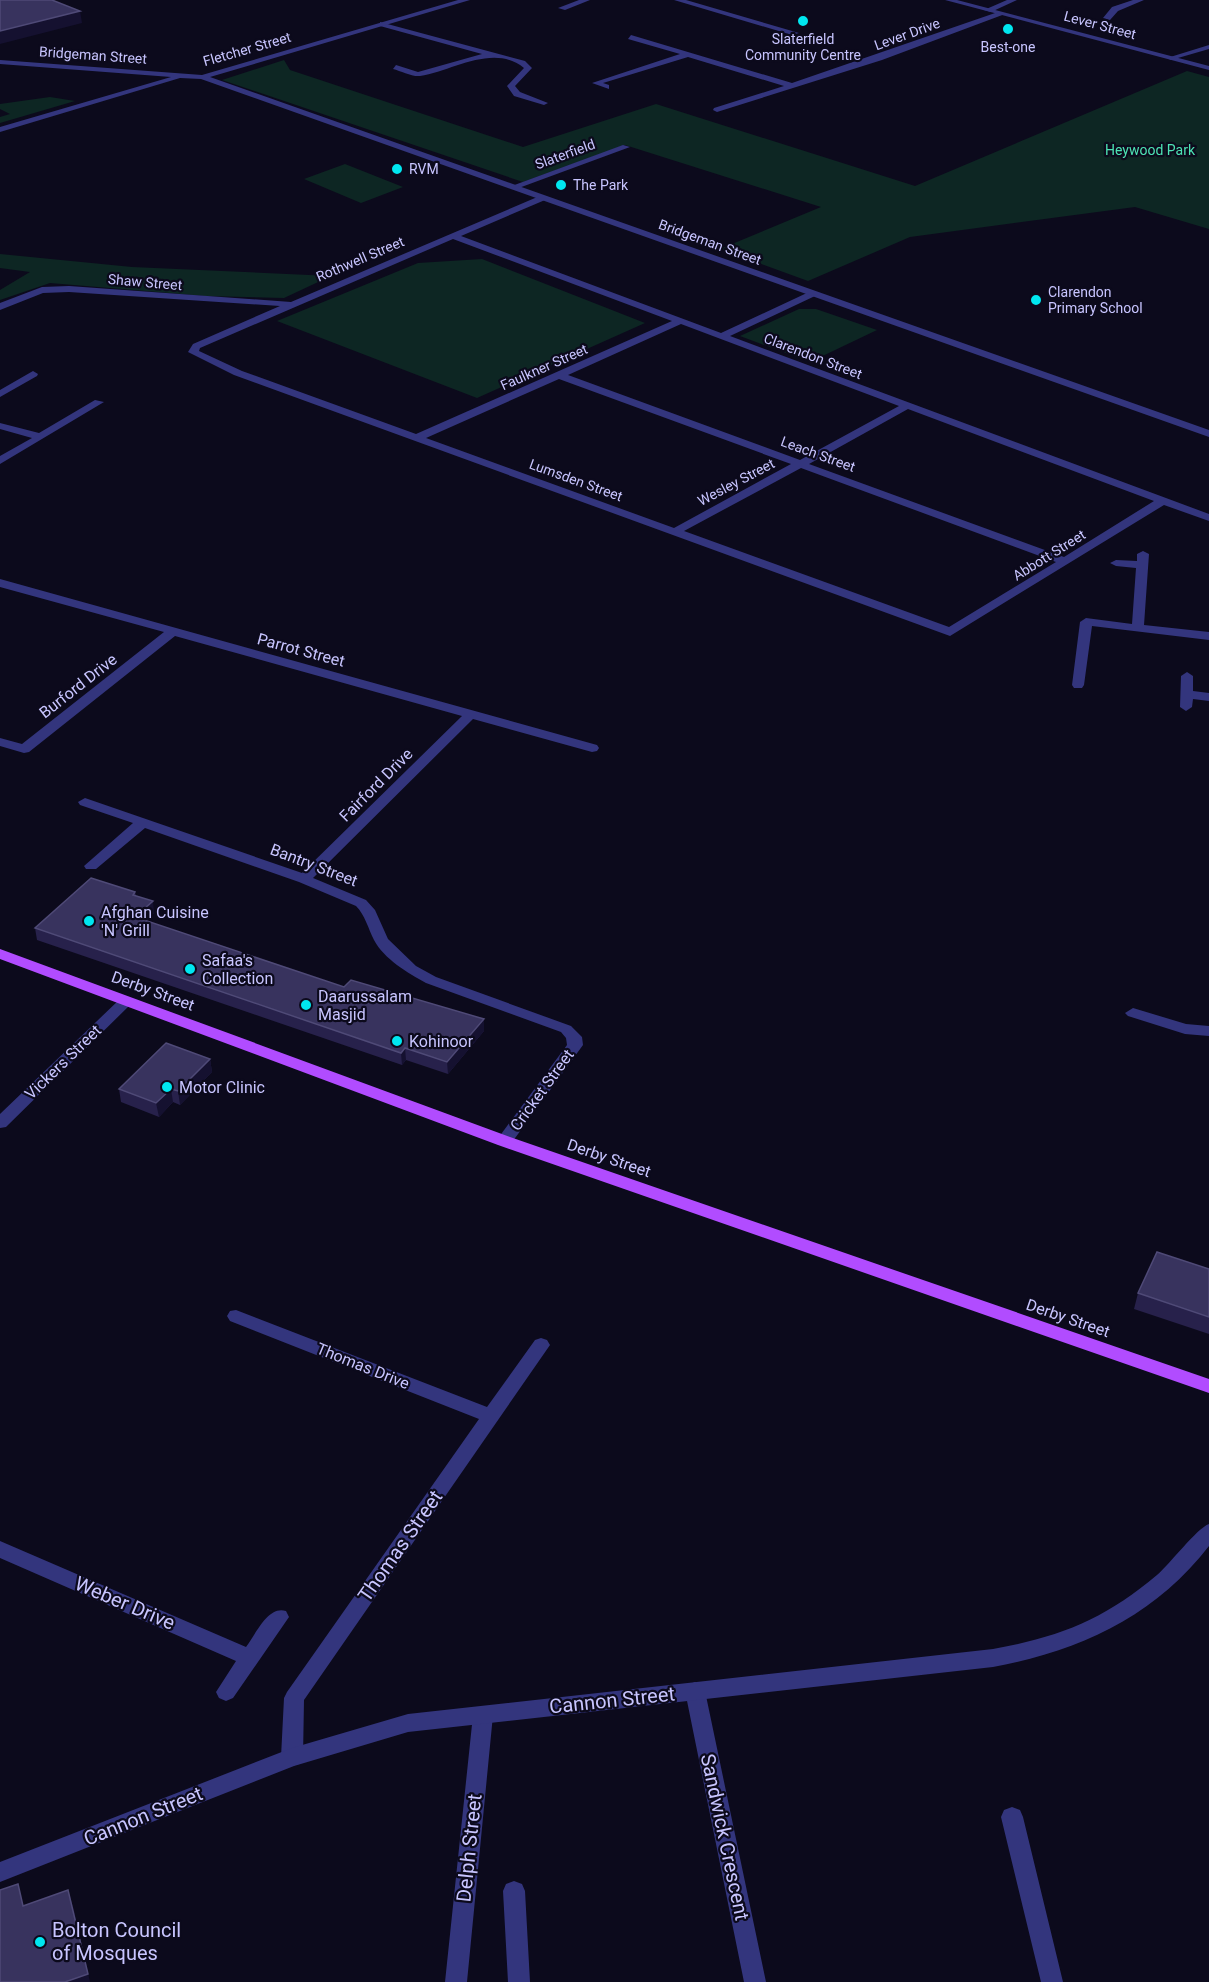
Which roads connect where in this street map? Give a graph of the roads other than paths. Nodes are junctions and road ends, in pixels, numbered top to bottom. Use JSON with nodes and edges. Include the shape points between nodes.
{"nodes":[{"id":1,"x":466,"y":0,"type":"edge"},
{"id":2,"x":586,"y":0,"type":"edge"},
{"id":3,"x":678,"y":0,"type":"edge"},
{"id":4,"x":698,"y":0,"type":"edge"},
{"id":5,"x":949,"y":0,"type":"edge"},
{"id":6,"x":1013,"y":0,"type":"edge"},
{"id":7,"x":1134,"y":1,"type":"edge"},
{"id":8,"x":689,"y":3,"type":"junction"},
{"id":9,"x":562,"y":8,"type":"dead end"},
{"id":10,"x":988,"y":10,"type":"junction"},
{"id":11,"x":1001,"y":14,"type":"junction"},
{"id":12,"x":1107,"y":18,"type":"dead end"},
{"id":13,"x":383,"y":24,"type":"junction"},
{"id":14,"x":795,"y":33,"type":"dead end"},
{"id":15,"x":631,"y":37,"type":"dead end"},
{"id":16,"x":1209,"y":47,"type":"edge"},
{"id":17,"x":492,"y":53,"type":"junction"},
{"id":18,"x":688,"y":54,"type":"junction"},
{"id":19,"x":1171,"y":58,"type":"junction"},
{"id":20,"x":0,"y":63,"type":"edge"},
{"id":21,"x":396,"y":67,"type":"dead end"},
{"id":22,"x":1209,"y":68,"type":"edge"},
{"id":23,"x":184,"y":75,"type":"junction"},
{"id":24,"x":202,"y":77,"type":"junction"},
{"id":25,"x":790,"y":85,"type":"junction"},
{"id":26,"x":606,"y":87,"type":"dead end"},
{"id":27,"x":544,"y":104,"type":"dead end"},
{"id":28,"x":717,"y":110,"type":"dead end"},
{"id":29,"x":0,"y":130,"type":"edge"},
{"id":30,"x":626,"y":147,"type":"dead end"},
{"id":31,"x":513,"y":187,"type":"junction"},
{"id":32,"x":542,"y":198,"type":"junction"},
{"id":33,"x":453,"y":236,"type":"junction"},
{"id":34,"x":812,"y":294,"type":"junction"},
{"id":35,"x":291,"y":304,"type":"junction"},
{"id":36,"x":0,"y":308,"type":"edge"},
{"id":37,"x":681,"y":321,"type":"junction"},
{"id":38,"x":722,"y":336,"type":"junction"},
{"id":39,"x":193,"y":352,"type":"joint"},
{"id":40,"x":33,"y":374,"type":"dead end"},
{"id":41,"x":559,"y":375,"type":"junction"},
{"id":42,"x":0,"y":394,"type":"edge"},
{"id":43,"x":99,"y":402,"type":"dead end"},
{"id":44,"x":907,"y":406,"type":"junction"},
{"id":45,"x":0,"y":426,"type":"edge"},
{"id":46,"x":1209,"y":434,"type":"edge"},
{"id":47,"x":42,"y":437,"type":"junction"},
{"id":48,"x":417,"y":438,"type":"junction"},
{"id":49,"x":0,"y":460,"type":"edge"},
{"id":50,"x":801,"y":464,"type":"junction"},
{"id":51,"x":1163,"y":501,"type":"junction"},
{"id":52,"x":1209,"y":518,"type":"edge"},
{"id":53,"x":675,"y":532,"type":"junction"},
{"id":54,"x":1066,"y":562,"type":"junction"},
{"id":55,"x":1116,"y":563,"type":"dead end"},
{"id":56,"x":0,"y":583,"type":"edge"},
{"id":57,"x":1138,"y":628,"type":"junction"},
{"id":58,"x":172,"y":632,"type":"junction"},
{"id":59,"x":950,"y":632,"type":"joint"},
{"id":60,"x":1209,"y":636,"type":"edge"},
{"id":61,"x":1187,"y":676,"type":"dead end"},
{"id":62,"x":1078,"y":685,"type":"dead end"},
{"id":63,"x":1209,"y":697,"type":"edge"},
{"id":64,"x":471,"y":714,"type":"junction"},
{"id":65,"x":0,"y":741,"type":"edge"},
{"id":66,"x":592,"y":748,"type":"dead end"},
{"id":67,"x":85,"y":802,"type":"dead end"},
{"id":68,"x":143,"y":822,"type":"junction"},
{"id":69,"x":91,"y":866,"type":"dead end"},
{"id":70,"x":304,"y":879,"type":"junction"},
{"id":71,"x":0,"y":954,"type":"edge"},
{"id":72,"x":126,"y":1001,"type":"junction"},
{"id":73,"x":1133,"y":1013,"type":"dead end"},
{"id":74,"x":1209,"y":1031,"type":"edge"},
{"id":75,"x":574,"y":1037,"type":"joint"},
{"id":76,"x":0,"y":1123,"type":"edge"},
{"id":77,"x":504,"y":1142,"type":"junction"},
{"id":78,"x":236,"y":1316,"type":"dead end"},
{"id":79,"x":541,"y":1345,"type":"dead end"},
{"id":80,"x":1209,"y":1386,"type":"edge"},
{"id":81,"x":490,"y":1416,"type":"junction"},
{"id":82,"x":1209,"y":1532,"type":"edge"},
{"id":83,"x":0,"y":1549,"type":"edge"},
{"id":84,"x":279,"y":1617,"type":"dead end"},
{"id":85,"x":250,"y":1658,"type":"junction"},
{"id":86,"x":695,"y":1691,"type":"junction"},
{"id":87,"x":226,"y":1692,"type":"dead end"},
{"id":88,"x":483,"y":1715,"type":"junction"},
{"id":89,"x":292,"y":1757,"type":"junction"},
{"id":90,"x":1012,"y":1817,"type":"dead end"},
{"id":91,"x":0,"y":1872,"type":"edge"},
{"id":92,"x":514,"y":1891,"type":"dead end"},
{"id":93,"x":456,"y":1982,"type":"edge"},
{"id":94,"x":519,"y":1982,"type":"edge"},
{"id":95,"x":755,"y":1982,"type":"edge"},
{"id":96,"x":1052,"y":1982,"type":"edge"}],
"edges":[{"from":1,"to":13,"type":"street","name":"Fletcher Street"},
{"from":2,"to":9,"type":"street"},
{"from":3,"to":8,"type":"street"},
{"from":4,"to":8,"type":"street"},
{"from":5,"to":10,"type":"street","name":"Lever Street"},
{"from":6,"to":10,"type":"street"},
{"from":7,"to":12,"type":"street","via":[[1115,9]]},
{"from":8,"to":14,"type":"street"},
{"from":10,"to":11,"type":"street","name":"Lever Street"},
{"from":11,"to":19,"type":"street","name":"Lever Street"},
{"from":11,"to":25,"type":"street","name":"Lever Drive"},
{"from":13,"to":17,"type":"street"},
{"from":13,"to":24,"type":"street","name":"Fletcher Street"},
{"from":15,"to":18,"type":"street"},
{"from":16,"to":19,"type":"street"},
{"from":17,"to":21,"type":"street","via":[[418,74]]},
{"from":17,"to":27,"type":"street","via":[[527,65],[511,86],[517,94]]},
{"from":18,"to":25,"type":"street"},
{"from":18,"to":26,"type":"street","via":[[596,83]]},
{"from":19,"to":22,"type":"street","name":"Lever Street"},
{"from":20,"to":23,"type":"street","name":"Bridgeman Street"},
{"from":23,"to":24,"type":"street","name":"Fletcher Street"},
{"from":23,"to":29,"type":"street","name":"Fletcher Street"},
{"from":24,"to":31,"type":"street","name":"Bridgeman Street"},
{"from":25,"to":28,"type":"street","name":"Lever Drive"},
{"from":30,"to":31,"type":"street","name":"Slaterfield"},
{"from":31,"to":32,"type":"street","name":"Bridgeman Street"},
{"from":32,"to":33,"type":"street","name":"Rothwell Street"},
{"from":32,"to":34,"type":"street","name":"Bridgeman Street"},
{"from":33,"to":35,"type":"street","name":"Rothwell Street"},
{"from":33,"to":37,"type":"street","name":"Clarendon Street"},
{"from":34,"to":38,"type":"street"},
{"from":34,"to":46,"type":"street","name":"Bridgeman Street"},
{"from":35,"to":36,"type":"street","name":"Shaw Street","via":[[69,289],[42,290]]},
{"from":35,"to":39,"type":"street","name":"Rothwell Street","via":[[196,346]]},
{"from":37,"to":38,"type":"street","name":"Clarendon Street"},
{"from":37,"to":41,"type":"street","name":"Faulkner Street"},
{"from":38,"to":44,"type":"street","name":"Clarendon Street"},
{"from":39,"to":48,"type":"street","name":"Lumsden Street"},
{"from":40,"to":42,"type":"street"},
{"from":41,"to":48,"type":"street","name":"Faulkner Street"},
{"from":41,"to":50,"type":"street","name":"Leach Street"},
{"from":43,"to":47,"type":"street"},
{"from":44,"to":50,"type":"street","name":"Wesley Street"},
{"from":44,"to":51,"type":"street","name":"Clarendon Street"},
{"from":45,"to":47,"type":"street"},
{"from":47,"to":49,"type":"street"},
{"from":48,"to":53,"type":"street","name":"Lumsden Street"},
{"from":50,"to":53,"type":"street","name":"Wesley Street"},
{"from":50,"to":54,"type":"street","name":"Leach Street"},
{"from":51,"to":52,"type":"street","name":"Clarendon Street"},
{"from":51,"to":54,"type":"street","name":"Abbott Street"},
{"from":53,"to":59,"type":"street","name":"Lumsden Street"},
{"from":54,"to":59,"type":"street","name":"Abbott Street"},
{"from":55,"to":57,"type":"street","via":[[1142,559]]},
{"from":56,"to":58,"type":"street","name":"Parrot Street"},
{"from":57,"to":60,"type":"street"},
{"from":57,"to":62,"type":"street","via":[[1086,622]]},
{"from":58,"to":64,"type":"street","name":"Parrot Street"},
{"from":58,"to":65,"type":"street","name":"Burford Drive","via":[[24,749]]},
{"from":61,"to":63,"type":"street","via":[[1187,701]]},
{"from":64,"to":66,"type":"street","name":"Parrot Street"},
{"from":64,"to":70,"type":"street","name":"Fairford Drive"},
{"from":67,"to":68,"type":"street","name":"Bantry Street"},
{"from":68,"to":69,"type":"street"},
{"from":68,"to":70,"type":"street","name":"Bantry Street"},
{"from":70,"to":75,"type":"street","name":"Bantry Street","via":[[361,903],[382,940],[411,969],[430,980],[566,1029]]},
{"from":71,"to":72,"type":"main road","name":"Derby Street"},
{"from":72,"to":76,"type":"street","name":"Vickers Street"},
{"from":72,"to":77,"type":"main road","name":"Derby Street"},
{"from":73,"to":74,"type":"street","via":[[1185,1029]]},
{"from":75,"to":77,"type":"street","name":"Cricket Street","via":[[575,1045]]},
{"from":77,"to":80,"type":"main road","name":"Derby Street"},
{"from":78,"to":81,"type":"street","name":"Thomas Drive"},
{"from":79,"to":81,"type":"street","name":"Thomas Street"},
{"from":81,"to":89,"type":"street","name":"Thomas Street","via":[[294,1698]]},
{"from":82,"to":86,"type":"street","name":"Cannon Street","via":[[1167,1578],[1111,1618],[1073,1638],[1044,1647],[993,1658]]},
{"from":83,"to":85,"type":"street","name":"Weber Drive"},
{"from":84,"to":85,"type":"street"},
{"from":85,"to":87,"type":"street"},
{"from":86,"to":88,"type":"street","name":"Cannon Street"},
{"from":86,"to":95,"type":"street","name":"Sandwick Crescent"},
{"from":88,"to":89,"type":"street","name":"Cannon Street","via":[[408,1723]]},
{"from":88,"to":93,"type":"street","name":"Delph Street"},
{"from":89,"to":91,"type":"street","name":"Cannon Street"},
{"from":90,"to":96,"type":"street"},
{"from":92,"to":94,"type":"street"}]}
